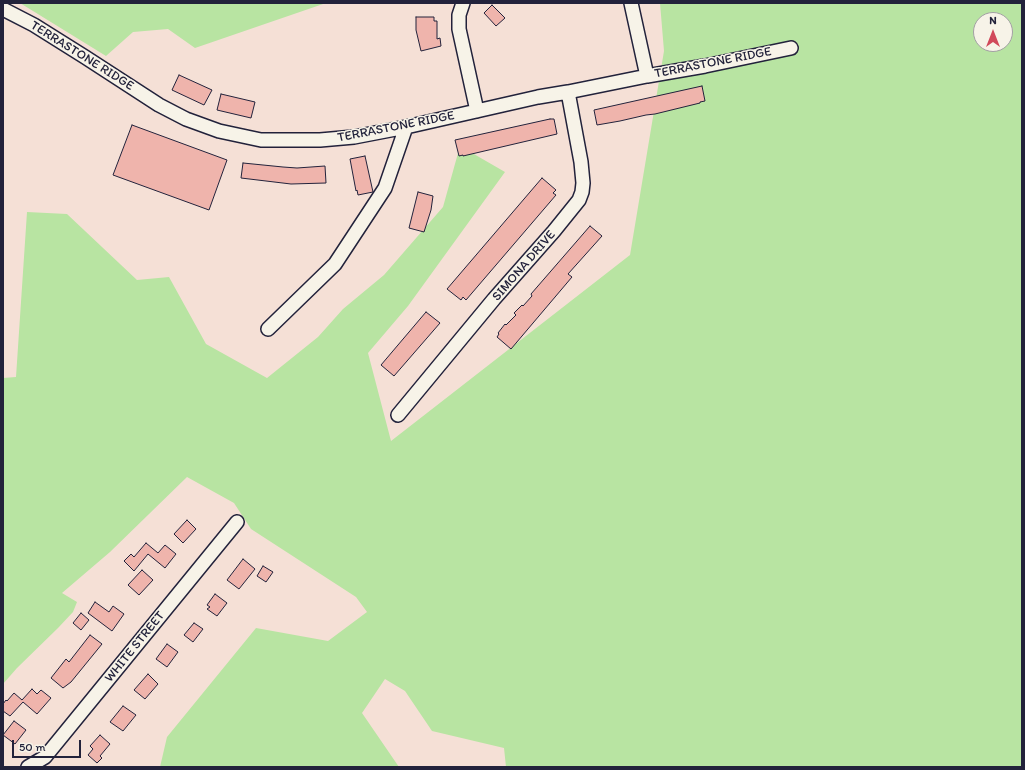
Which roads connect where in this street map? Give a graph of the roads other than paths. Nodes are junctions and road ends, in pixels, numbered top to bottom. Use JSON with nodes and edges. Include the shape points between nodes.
{"nodes":[{"id":1,"x":463,"y":3,"type":"edge"},
{"id":2,"x":631,"y":3,"type":"edge"},
{"id":3,"x":3,"y":9,"type":"edge"},
{"id":4,"x":791,"y":48,"type":"dead end"},
{"id":5,"x":647,"y":76,"type":"junction"},
{"id":6,"x":568,"y":92,"type":"junction"},
{"id":7,"x":477,"y":111,"type":"junction"},
{"id":8,"x":406,"y":127,"type":"junction"},
{"id":9,"x":268,"y":329,"type":"dead end"},
{"id":10,"x":398,"y":415,"type":"dead end"},
{"id":11,"x":237,"y":522,"type":"dead end"},
{"id":12,"x":28,"y":767,"type":"edge"}],
"edges":[{"from":1,"to":7,"type":"street","via":[[459,15],[459,29]]},
{"from":2,"to":5,"type":"street"},
{"from":3,"to":8,"type":"street","name":"TERRASTONE RIDGE","via":[[85,56],[159,105],[186,119],[219,131],[260,140],[320,140],[354,137]]},
{"from":4,"to":5,"type":"street","name":"TERRASTONE RIDGE"},
{"from":5,"to":6,"type":"street","name":"TERRASTONE RIDGE"},
{"from":6,"to":7,"type":"street","name":"TERRASTONE RIDGE"},
{"from":6,"to":10,"type":"street","name":"SIMONA DRIVE","via":[[582,168],[579,200]]},
{"from":7,"to":8,"type":"street","name":"TERRASTONE RIDGE"},
{"from":8,"to":9,"type":"street","via":[[385,188],[335,264]]},
{"from":11,"to":12,"type":"street","name":"WHITE STREET","via":[[45,757]]}]}
